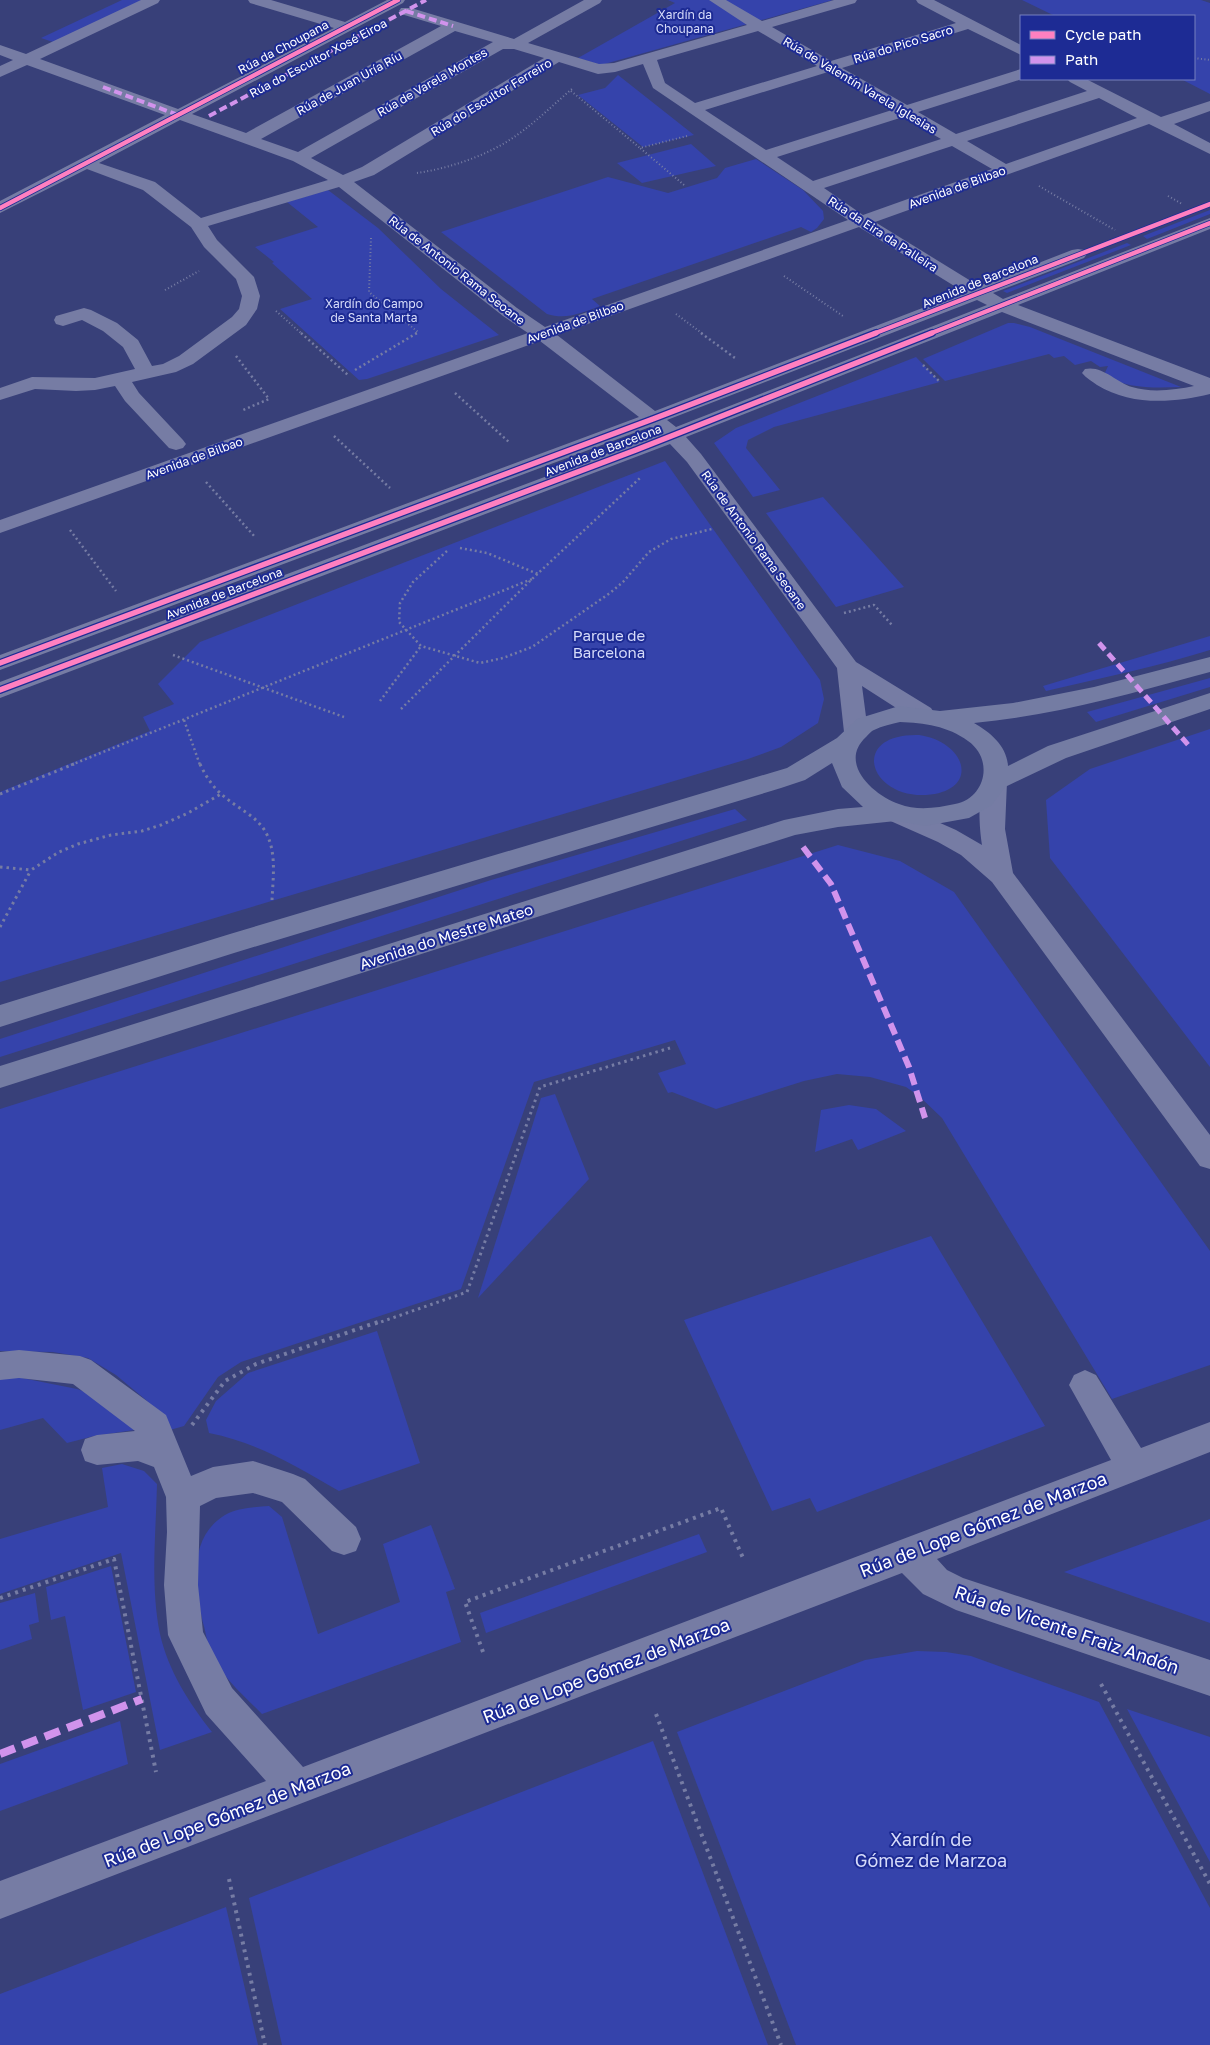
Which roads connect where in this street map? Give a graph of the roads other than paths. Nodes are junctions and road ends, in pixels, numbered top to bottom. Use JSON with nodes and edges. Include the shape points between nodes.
{"nodes":[{"id":1,"x":153,"y":0,"type":"edge"},
{"id":2,"x":256,"y":0,"type":"edge"},
{"id":3,"x":426,"y":0,"type":"edge"},
{"id":4,"x":595,"y":0,"type":"edge"},
{"id":5,"x":716,"y":0,"type":"edge"},
{"id":6,"x":850,"y":0,"type":"edge"},
{"id":7,"x":923,"y":0,"type":"edge"},
{"id":8,"x":402,"y":5,"type":"edge"},
{"id":9,"x":970,"y":24,"type":"junction"},
{"id":10,"x":347,"y":26,"type":"junction"},
{"id":11,"x":453,"y":26,"type":"junction"},
{"id":12,"x":760,"y":26,"type":"junction"},
{"id":13,"x":19,"y":44,"type":"dead end"},
{"id":14,"x":515,"y":44,"type":"junction"},
{"id":15,"x":1020,"y":50,"type":"edge"},
{"id":16,"x":1,"y":51,"type":"edge"},
{"id":17,"x":556,"y":58,"type":"junction"},
{"id":18,"x":645,"y":58,"type":"junction"},
{"id":19,"x":27,"y":59,"type":"junction"},
{"id":20,"x":830,"y":67,"type":"junction"},
{"id":21,"x":0,"y":72,"type":"edge"},
{"id":22,"x":1020,"y":74,"type":"edge"},
{"id":23,"x":1077,"y":80,"type":"edge"},
{"id":24,"x":1100,"y":92,"type":"junction"},
{"id":25,"x":1210,"y":106,"type":"edge"},
{"id":26,"x":694,"y":108,"type":"junction"},
{"id":27,"x":904,"y":112,"type":"junction"},
{"id":28,"x":178,"y":115,"type":"junction"},
{"id":29,"x":209,"y":116,"type":"dead end"},
{"id":30,"x":1156,"y":121,"type":"junction"},
{"id":31,"x":246,"y":140,"type":"junction"},
{"id":32,"x":954,"y":140,"type":"junction"},
{"id":33,"x":1210,"y":149,"type":"edge"},
{"id":34,"x":765,"y":156,"type":"junction"},
{"id":35,"x":298,"y":158,"type":"junction"},
{"id":36,"x":85,"y":163,"type":"junction"},
{"id":37,"x":1005,"y":170,"type":"junction"},
{"id":38,"x":342,"y":181,"type":"junction"},
{"id":39,"x":810,"y":187,"type":"junction"},
{"id":40,"x":1210,"y":204,"type":"edge"},
{"id":41,"x":0,"y":208,"type":"edge"},
{"id":42,"x":861,"y":221,"type":"junction"},
{"id":43,"x":1210,"y":223,"type":"edge"},
{"id":44,"x":198,"y":224,"type":"junction"},
{"id":45,"x":978,"y":293,"type":"junction"},
{"id":46,"x":1001,"y":305,"type":"junction"},
{"id":47,"x":63,"y":320,"type":"dead end"},
{"id":48,"x":543,"y":334,"type":"junction"},
{"id":49,"x":148,"y":373,"type":"junction"},
{"id":50,"x":1092,"y":373,"type":"dead end"},
{"id":51,"x":120,"y":379,"type":"junction"},
{"id":52,"x":1210,"y":387,"type":"edge"},
{"id":53,"x":0,"y":394,"type":"edge"},
{"id":54,"x":653,"y":419,"type":"junction"},
{"id":55,"x":673,"y":435,"type":"junction"},
{"id":56,"x":176,"y":444,"type":"dead end"},
{"id":57,"x":0,"y":526,"type":"edge"},
{"id":58,"x":272,"y":560,"type":"junction"},
{"id":59,"x":290,"y":580,"type":"junction"},
{"id":60,"x":0,"y":663,"type":"edge"},
{"id":61,"x":1210,"y":664,"type":"edge"},
{"id":62,"x":848,"y":667,"type":"junction"},
{"id":63,"x":0,"y":690,"type":"edge"},
{"id":64,"x":1210,"y":701,"type":"edge"},
{"id":65,"x":932,"y":716,"type":"junction"},
{"id":66,"x":852,"y":737,"type":"junction"},
{"id":67,"x":995,"y":782,"type":"junction"},
{"id":68,"x":895,"y":813,"type":"junction"},
{"id":69,"x":1002,"y":875,"type":"junction"},
{"id":70,"x":0,"y":1016,"type":"edge"},
{"id":71,"x":0,"y":1077,"type":"edge"},
{"id":72,"x":1210,"y":1157,"type":"edge"},
{"id":73,"x":0,"y":1366,"type":"edge"},
{"id":74,"x":1085,"y":1385,"type":"dead end"},
{"id":75,"x":1210,"y":1436,"type":"edge"},
{"id":76,"x":97,"y":1450,"type":"dead end"},
{"id":77,"x":167,"y":1456,"type":"junction"},
{"id":78,"x":1133,"y":1466,"type":"junction"},
{"id":79,"x":183,"y":1497,"type":"junction"},
{"id":80,"x":344,"y":1539,"type":"dead end"},
{"id":81,"x":906,"y":1553,"type":"junction"},
{"id":82,"x":1210,"y":1678,"type":"edge"},
{"id":83,"x":297,"y":1788,"type":"junction"},
{"id":84,"x":0,"y":1900,"type":"edge"}],
"edges":[{"from":1,"to":19,"type":"street"},
{"from":2,"to":10,"type":"street"},
{"from":3,"to":8,"type":"street","name":"Rúa do Escultor Xosé Eiroa"},
{"from":4,"to":14,"type":"street","name":"Rúa de Varela Montes"},
{"from":5,"to":12,"type":"street","name":"Rúa de Valentín Varela Iglesias"},
{"from":6,"to":12,"type":"street","name":"Rúa do Escultor Ferreiro"},
{"from":7,"to":9,"type":"street"},
{"from":8,"to":10,"type":"street","name":"Rúa da Choupana"},
{"from":8,"to":11,"type":"street"},
{"from":8,"to":29,"type":"street","name":"Rúa do Escultor Xosé Eiroa"},
{"from":9,"to":15,"type":"street"},
{"from":9,"to":20,"type":"street","name":"Rúa do Pico Sacro"},
{"from":10,"to":28,"type":"street","name":"Rúa da Choupana"},
{"from":11,"to":14,"type":"street"},
{"from":11,"to":31,"type":"street","name":"Rúa de Juan Uría Ríu"},
{"from":12,"to":18,"type":"street","name":"Rúa do Escultor Ferreiro"},
{"from":12,"to":20,"type":"street","name":"Rúa de Valentín Varela Iglesias"},
{"from":13,"to":16,"type":"street"},
{"from":14,"to":17,"type":"street"},
{"from":14,"to":35,"type":"street","name":"Rúa de Varela Montes","via":[[500,44]]},
{"from":16,"to":19,"type":"street","name":"Rúa de Antonio Rama Seoane"},
{"from":17,"to":18,"type":"street","name":"Rúa do Escultor Ferreiro","via":[[605,69]]},
{"from":17,"to":38,"type":"street","name":"Rúa do Escultor Ferreiro","via":[[368,171]]},
{"from":18,"to":26,"type":"street","name":"Rúa da Eira da Palleira","via":[[651,62],[658,84]]},
{"from":19,"to":21,"type":"street"},
{"from":19,"to":28,"type":"street","name":"Rúa de Antonio Rama Seoane"},
{"from":20,"to":26,"type":"street","name":"Rúa do Pico Sacro"},
{"from":20,"to":27,"type":"street","name":"Rúa de Valentín Varela Iglesias"},
{"from":22,"to":27,"type":"street"},
{"from":23,"to":24,"type":"street"},
{"from":24,"to":30,"type":"street"},
{"from":24,"to":32,"type":"street"},
{"from":25,"to":30,"type":"street","name":"Avenida de Bilbao"},
{"from":26,"to":34,"type":"street","name":"Rúa da Eira da Palleira"},
{"from":27,"to":32,"type":"street","name":"Rúa de Valentín Varela Iglesias"},
{"from":27,"to":34,"type":"street"},
{"from":28,"to":31,"type":"street","name":"Rúa de Antonio Rama Seoane"},
{"from":28,"to":36,"type":"street","name":"Rúa da Choupana"},
{"from":30,"to":33,"type":"street"},
{"from":30,"to":37,"type":"street","name":"Avenida de Bilbao"},
{"from":31,"to":35,"type":"street","name":"Rúa de Antonio Rama Seoane"},
{"from":32,"to":37,"type":"street","name":"Rúa de Valentín Varela Iglesias"},
{"from":32,"to":39,"type":"street"},
{"from":34,"to":39,"type":"street","name":"Rúa da Eira da Palleira"},
{"from":35,"to":38,"type":"street","name":"Rúa de Antonio Rama Seoane"},
{"from":36,"to":41,"type":"street","name":"Rúa da Choupana"},
{"from":36,"to":44,"type":"street","via":[[149,186]]},
{"from":37,"to":42,"type":"street","name":"Avenida de Bilbao"},
{"from":38,"to":44,"type":"street","name":"Rúa do Escultor Ferreiro"},
{"from":38,"to":48,"type":"street","name":"Rúa de Antonio Rama Seoane"},
{"from":39,"to":42,"type":"street","name":"Rúa da Eira da Palleira"},
{"from":40,"to":45,"type":"street","name":"Avenida de Barcelona"},
{"from":42,"to":45,"type":"street","name":"Rúa da Eira da Palleira"},
{"from":42,"to":48,"type":"street","name":"Avenida de Bilbao"},
{"from":43,"to":46,"type":"street","name":"Avenida de Barcelona"},
{"from":44,"to":49,"type":"street","via":[[210,243],[238,268],[249,286],[251,296],[245,314],[221,336],[186,360]]},
{"from":45,"to":46,"type":"street","name":"Rúa da Eira da Palleira"},
{"from":45,"to":54,"type":"street","name":"Avenida de Barcelona"},
{"from":46,"to":52,"type":"street","name":"Rúa da Eira da Palleira"},
{"from":46,"to":55,"type":"street","name":"Avenida de Barcelona"},
{"from":47,"to":49,"type":"street","via":[[84,314],[110,327],[131,344]]},
{"from":48,"to":54,"type":"street","name":"Rúa de Antonio Rama Seoane"},
{"from":48,"to":57,"type":"street","name":"Avenida de Bilbao"},
{"from":49,"to":51,"type":"street"},
{"from":50,"to":52,"type":"street","via":[[1116,388],[1140,394],[1169,395]]},
{"from":51,"to":53,"type":"street","via":[[76,385],[32,383]]},
{"from":51,"to":56,"type":"street","via":[[132,397]]},
{"from":54,"to":55,"type":"street","name":"Rúa de Antonio Rama Seoane"},
{"from":54,"to":58,"type":"street","name":"Avenida de Barcelona"},
{"from":55,"to":59,"type":"street","name":"Avenida de Barcelona"},
{"from":55,"to":62,"type":"street","name":"Rúa de Antonio Rama Seoane","via":[[694,458]]},
{"from":58,"to":59,"type":"street","name":"Avenida de Barcelona"},
{"from":58,"to":60,"type":"street","name":"Avenida de Barcelona"},
{"from":59,"to":63,"type":"street","name":"Avenida de Barcelona"},
{"from":61,"to":65,"type":"main road","via":[[1141,684],[1038,706],[1003,712]]},
{"from":62,"to":65,"type":"street","name":"Rúa de Antonio Rama Seoane"},
{"from":62,"to":66,"type":"street","name":"Rúa de Antonio Rama Seoane"},
{"from":64,"to":67,"type":"main road","via":[[1057,752]]},
{"from":65,"to":66,"type":"main road","via":[[886,716],[872,721]]},
{"from":65,"to":67,"type":"main road","via":[[966,728],[983,741],[994,760]]},
{"from":66,"to":68,"type":"main road","via":[[843,761],[851,784],[868,800]]},
{"from":66,"to":70,"type":"main road","via":[[805,769],[779,779]]},
{"from":67,"to":68,"type":"main road","via":[[979,803],[958,813],[924,818]]},
{"from":67,"to":69,"type":"street","via":[[993,845]]},
{"from":68,"to":69,"type":"street","via":[[963,844]]},
{"from":68,"to":71,"type":"main road","name":"Avenida do Mestre Mateo","via":[[793,826]]},
{"from":69,"to":72,"type":"street"},
{"from":73,"to":77,"type":"street","via":[[18,1364],[80,1370],[154,1426]]},
{"from":74,"to":78,"type":"street"},
{"from":75,"to":78,"type":"street","name":"Rúa de Lope Gómez de Marzoa"},
{"from":76,"to":77,"type":"street","via":[[138,1446]]},
{"from":77,"to":79,"type":"street"},
{"from":78,"to":81,"type":"street","name":"Rúa de Lope Gómez de Marzoa"},
{"from":79,"to":80,"type":"street","via":[[214,1483],[253,1477],[293,1490]]},
{"from":79,"to":83,"type":"street","via":[[181,1585],[186,1635],[219,1701]]},
{"from":81,"to":82,"type":"street","name":"Rúa de Vicente Fraiz Andón","via":[[935,1582],[956,1593]]},
{"from":81,"to":83,"type":"street","name":"Rúa de Lope Gómez de Marzoa"},
{"from":83,"to":84,"type":"street","name":"Rúa de Lope Gómez de Marzoa"}]}
